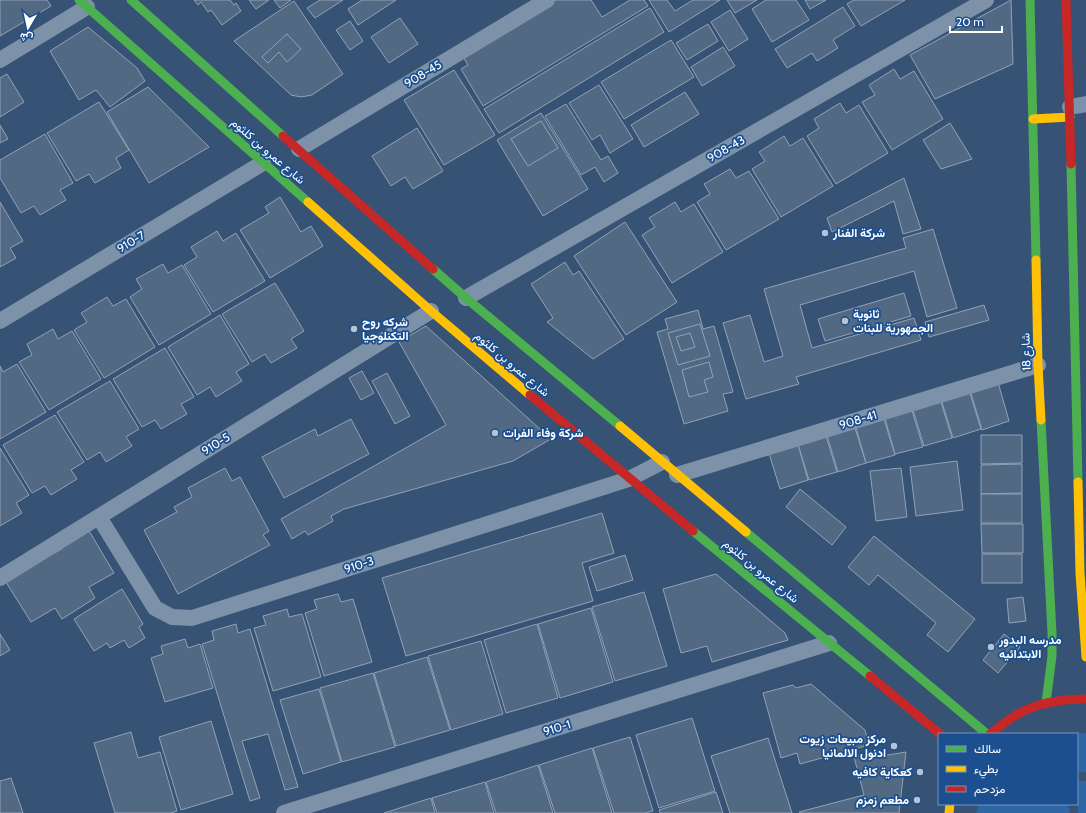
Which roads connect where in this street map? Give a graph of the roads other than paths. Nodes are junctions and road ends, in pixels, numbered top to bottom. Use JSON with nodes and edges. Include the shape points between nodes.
{"nodes":[{"id":1,"x":131,"y":0,"type":"edge"},
{"id":2,"x":547,"y":0,"type":"edge"},
{"id":3,"x":986,"y":0,"type":"edge"},
{"id":4,"x":1030,"y":0,"type":"edge"},
{"id":5,"x":1066,"y":0,"type":"edge"},
{"id":6,"x":83,"y":4,"type":"edge"},
{"id":7,"x":0,"y":60,"type":"edge"},
{"id":8,"x":1086,"y":104,"type":"edge"},
{"id":9,"x":1070,"y":112,"type":"junction"},
{"id":10,"x":1033,"y":118,"type":"junction"},
{"id":11,"x":299,"y":149,"type":"junction"},
{"id":12,"x":263,"y":163,"type":"junction"},
{"id":13,"x":466,"y":298,"type":"junction"},
{"id":14,"x":431,"y":310,"type":"junction"},
{"id":15,"x":0,"y":321,"type":"edge"},
{"id":16,"x":1081,"y":352,"type":"edge"},
{"id":17,"x":1038,"y":365,"type":"junction"},
{"id":18,"x":662,"y":462,"type":"junction"},
{"id":19,"x":677,"y":474,"type":"junction"},
{"id":20,"x":630,"y":479,"type":"junction"},
{"id":21,"x":98,"y":517,"type":"junction"},
{"id":22,"x":1083,"y":572,"type":"edge"},
{"id":23,"x":0,"y":578,"type":"edge"},
{"id":24,"x":830,"y":643,"type":"junction"},
{"id":25,"x":1086,"y":657,"type":"edge"},
{"id":26,"x":1086,"y":699,"type":"edge"},
{"id":27,"x":1046,"y":703,"type":"junction"},
{"id":28,"x":939,"y":733,"type":"edge"},
{"id":29,"x":986,"y":733,"type":"edge"},
{"id":30,"x":991,"y":733,"type":"edge"},
{"id":31,"x":284,"y":813,"type":"edge"}],
"edges":[{"from":1,"to":11,"type":"street","name":"شارع عمرو بن كلثوم"},
{"from":2,"to":11,"type":"street","name":"908-45"},
{"from":3,"to":13,"type":"street","name":"908-43"},
{"from":4,"to":10,"type":"street","name":"شارع 18"},
{"from":5,"to":9,"type":"street"},
{"from":6,"to":7,"type":"street"},
{"from":6,"to":12,"type":"street","name":"شارع عمرو بن كلثوم"},
{"from":8,"to":9,"type":"street"},
{"from":9,"to":10,"type":"street"},
{"from":9,"to":16,"type":"street"},
{"from":10,"to":17,"type":"street","name":"شارع 18"},
{"from":11,"to":13,"type":"street","name":"شارع عمرو بن كلثوم"},
{"from":12,"to":14,"type":"street","name":"شارع عمرو بن كلثوم"},
{"from":12,"to":15,"type":"street","name":"910-7"},
{"from":13,"to":18,"type":"street","name":"شارع عمرو بن كلثوم"},
{"from":14,"to":20,"type":"street","name":"شارع عمرو بن كلثوم"},
{"from":14,"to":21,"type":"street","name":"910-5"},
{"from":16,"to":22,"type":"street"},
{"from":17,"to":19,"type":"street","name":"908-41"},
{"from":17,"to":27,"type":"street","name":"شارع 18","via":[[1052,633]]},
{"from":18,"to":19,"type":"street","name":"شارع عمرو بن كلثوم"},
{"from":18,"to":20,"type":"street","name":"910-3"},
{"from":19,"to":29,"type":"street","name":"شارع عمرو بن كلثوم"},
{"from":20,"to":21,"type":"street","name":"910-3","via":[[192,618],[172,617],[155,608]]},
{"from":20,"to":24,"type":"street","name":"شارع عمرو بن كلثوم"},
{"from":21,"to":23,"type":"street","name":"910-5"},
{"from":22,"to":25,"type":"street"},
{"from":24,"to":28,"type":"street","name":"شارع عمرو بن كلثوم"},
{"from":24,"to":31,"type":"street","name":"910-1"},
{"from":26,"to":27,"type":"street","via":[[1073,698]]},
{"from":27,"to":30,"type":"street","via":[[1015,715]]}]}
